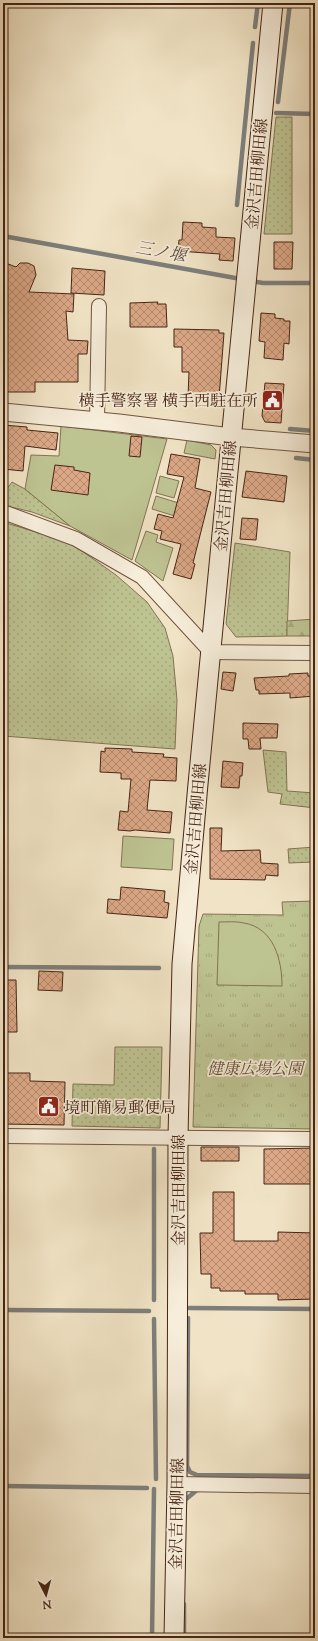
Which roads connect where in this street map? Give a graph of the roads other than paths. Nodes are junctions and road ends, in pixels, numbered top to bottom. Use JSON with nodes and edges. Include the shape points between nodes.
{"nodes":[{"id":1,"x":273,"y":3,"type":"edge"},
{"id":2,"x":99,"y":306,"type":"dead end"},
{"id":3,"x":3,"y":412,"type":"edge"},
{"id":4,"x":97,"y":421,"type":"junction"},
{"id":5,"x":231,"y":437,"type":"junction"},
{"id":6,"x":315,"y":444,"type":"edge"},
{"id":7,"x":3,"y":512,"type":"edge"},
{"id":8,"x":211,"y":652,"type":"junction"},
{"id":9,"x":315,"y":653,"type":"edge"},
{"id":10,"x":3,"y":1136,"type":"edge"},
{"id":11,"x":178,"y":1137,"type":"junction"},
{"id":12,"x":315,"y":1139,"type":"edge"},
{"id":13,"x":177,"y":1484,"type":"junction"},
{"id":14,"x":315,"y":1486,"type":"edge"},
{"id":15,"x":174,"y":1638,"type":"edge"}],
"edges":[{"from":1,"to":5,"type":"main road","name":"金沢吉田柳田線"},
{"from":2,"to":4,"type":"street"},
{"from":3,"to":4,"type":"street"},
{"from":4,"to":5,"type":"street"},
{"from":5,"to":6,"type":"street"},
{"from":5,"to":8,"type":"main road","name":"金沢吉田柳田線"},
{"from":7,"to":8,"type":"street","via":[[76,539],[142,578]]},
{"from":8,"to":9,"type":"street"},
{"from":8,"to":11,"type":"main road","name":"金沢吉田柳田線","via":[[182,964]]},
{"from":10,"to":11,"type":"street"},
{"from":11,"to":12,"type":"street"},
{"from":11,"to":13,"type":"main road","name":"金沢吉田柳田線"},
{"from":13,"to":14,"type":"street"},
{"from":13,"to":15,"type":"main road","name":"金沢吉田柳田線"}]}
